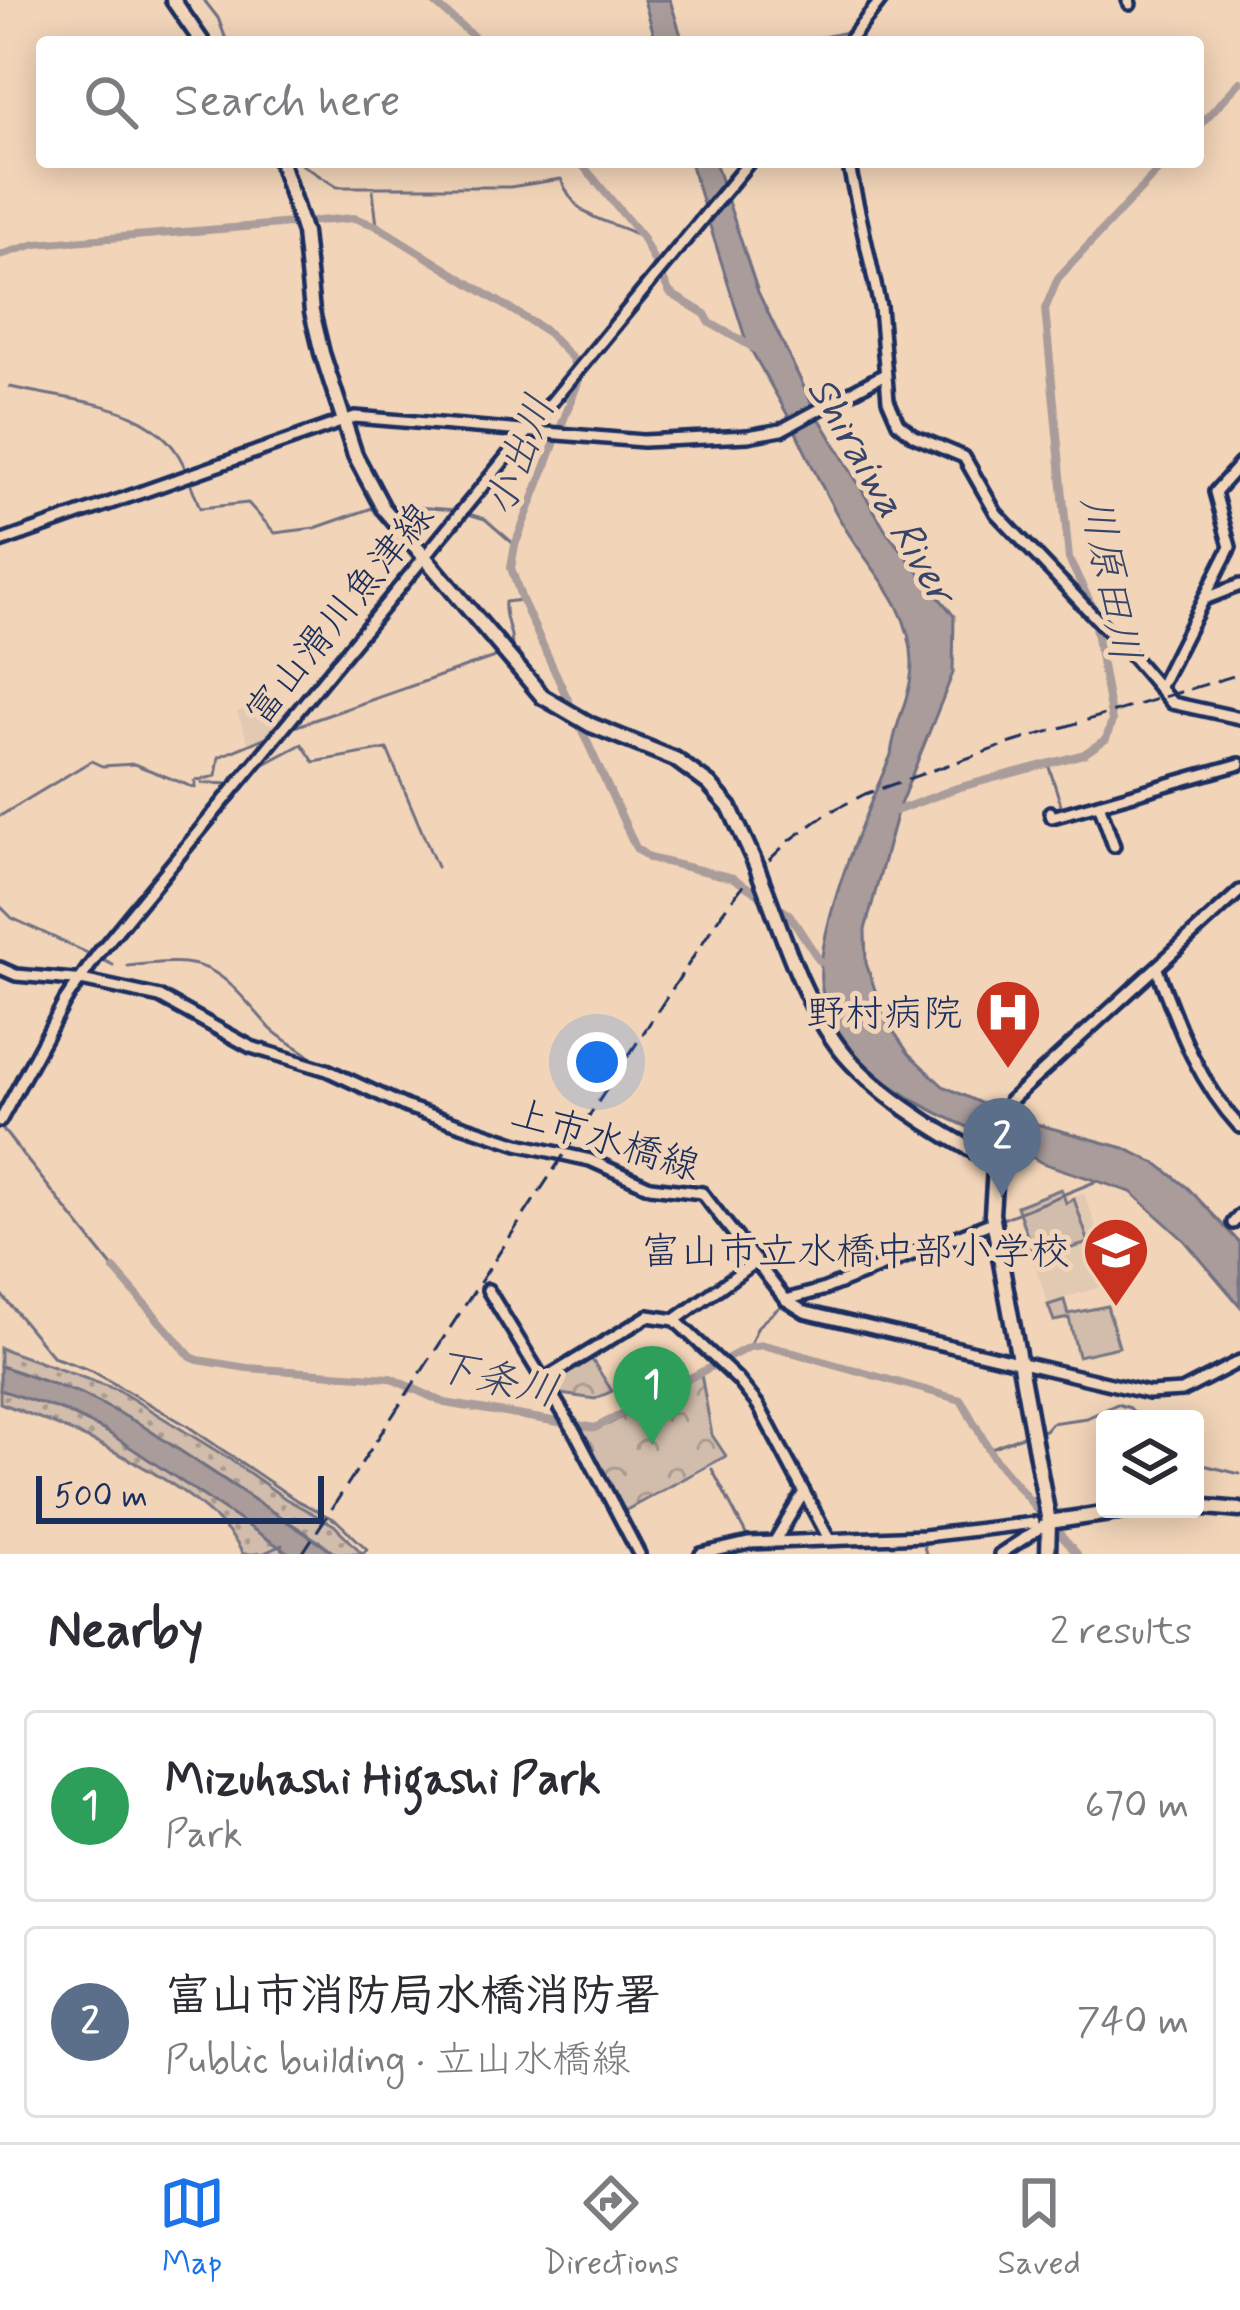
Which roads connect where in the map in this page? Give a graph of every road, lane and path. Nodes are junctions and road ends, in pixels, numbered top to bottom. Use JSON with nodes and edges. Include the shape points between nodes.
{"nodes":[{"id":1,"x":173,"y":0,"type":"edge"},
{"id":2,"x":880,"y":1,"type":"edge"},
{"id":3,"x":198,"y":36,"type":"edge"},
{"id":4,"x":853,"y":36,"type":"edge"},
{"id":5,"x":282,"y":168,"type":"edge"},
{"id":6,"x":744,"y":168,"type":"edge"},
{"id":7,"x":849,"y":168,"type":"edge"},
{"id":8,"x":885,"y":374,"type":"junction"},
{"id":9,"x":344,"y":420,"type":"junction"},
{"id":10,"x":528,"y":431,"type":"junction"},
{"id":11,"x":1240,"y":464,"type":"edge"},
{"id":12,"x":0,"y":542,"type":"edge"},
{"id":13,"x":423,"y":558,"type":"junction"},
{"id":14,"x":1240,"y":585,"type":"edge"},
{"id":15,"x":1204,"y":599,"type":"junction"},
{"id":16,"x":1159,"y":688,"type":"junction"},
{"id":17,"x":1240,"y":718,"type":"edge"},
{"id":18,"x":1240,"y":764,"type":"edge"},
{"id":19,"x":1099,"y":804,"type":"junction"},
{"id":20,"x":1050,"y":812,"type":"dead end"},
{"id":21,"x":1114,"y":846,"type":"dead end"},
{"id":22,"x":1240,"y":891,"type":"edge"},
{"id":23,"x":0,"y":968,"type":"edge"},
{"id":24,"x":1157,"y":969,"type":"junction"},
{"id":25,"x":79,"y":981,"type":"junction"},
{"id":26,"x":0,"y":1121,"type":"edge"},
{"id":27,"x":1240,"y":1127,"type":"edge"},
{"id":28,"x":992,"y":1155,"type":"junction"},
{"id":29,"x":994,"y":1222,"type":"junction"},
{"id":30,"x":756,"y":1261,"type":"junction"},
{"id":31,"x":488,"y":1290,"type":"dead end"},
{"id":32,"x":786,"y":1300,"type":"junction"},
{"id":33,"x":675,"y":1320,"type":"junction"},
{"id":34,"x":1020,"y":1364,"type":"junction"},
{"id":35,"x":1236,"y":1364,"type":"edge"},
{"id":36,"x":543,"y":1379,"type":"junction"},
{"id":37,"x":804,"y":1492,"type":"junction"},
{"id":38,"x":1204,"y":1507,"type":"edge"},
{"id":39,"x":1240,"y":1510,"type":"edge"},
{"id":40,"x":1096,"y":1515,"type":"edge"},
{"id":41,"x":1042,"y":1522,"type":"junction"},
{"id":42,"x":829,"y":1539,"type":"junction"},
{"id":43,"x":775,"y":1541,"type":"junction"},
{"id":44,"x":639,"y":1554,"type":"edge"},
{"id":45,"x":701,"y":1554,"type":"edge"},
{"id":46,"x":1000,"y":1554,"type":"edge"},
{"id":47,"x":1048,"y":1554,"type":"edge"}],
"edges":[{"from":1,"to":3,"type":"main road"},
{"from":2,"to":4,"type":"main road"},
{"from":5,"to":9,"type":"main road"},
{"from":6,"to":10,"type":"main road","name":"富山滑川魚津線"},
{"from":7,"to":8,"type":"main road","via":[[880,307]]},
{"from":8,"to":10,"type":"main road","via":[[781,430],[679,441]]},
{"from":8,"to":16,"type":"main road","via":[[898,423],[964,457],[996,513]]},
{"from":9,"to":10,"type":"main road"},
{"from":9,"to":12,"type":"main road"},
{"from":9,"to":13,"type":"main road","via":[[381,505]]},
{"from":10,"to":13,"type":"main road","name":"富山滑川魚津線"},
{"from":11,"to":15,"type":"main road","via":[[1215,492],[1231,545]]},
{"from":13,"to":25,"type":"main road","name":"富山滑川魚津線"},
{"from":13,"to":28,"type":"main road","via":[[543,697],[691,768],[730,808],[805,990],[839,1048],[920,1116]]},
{"from":14,"to":15,"type":"main road"},
{"from":15,"to":16,"type":"main road"},
{"from":16,"to":17,"type":"main road","via":[[1178,707]]},
{"from":18,"to":19,"type":"main road"},
{"from":19,"to":20,"type":"main road"},
{"from":19,"to":21,"type":"main road"},
{"from":22,"to":24,"type":"main road"},
{"from":23,"to":25,"type":"main road","name":"上市水橋線"},
{"from":24,"to":27,"type":"main road","via":[[1188,1053]]},
{"from":24,"to":28,"type":"main road","via":[[1008,1105]]},
{"from":25,"to":26,"type":"main road","name":"富山滑川魚津線"},
{"from":25,"to":30,"type":"main road","name":"上市水橋線","via":[[160,997],[251,1046],[455,1124],[590,1160],[650,1187],[702,1193]]},
{"from":28,"to":29,"type":"main road"},
{"from":29,"to":32,"type":"main road"},
{"from":29,"to":34,"type":"main road"},
{"from":30,"to":32,"type":"main road","name":"上市水橋線"},
{"from":30,"to":33,"type":"main road"},
{"from":31,"to":36,"type":"main road"},
{"from":32,"to":34,"type":"main road","via":[[805,1312]]},
{"from":33,"to":36,"type":"main road","via":[[648,1316]]},
{"from":33,"to":37,"type":"main road","via":[[758,1406]]},
{"from":34,"to":35,"type":"main road","via":[[1162,1394]]},
{"from":34,"to":41,"type":"main road"},
{"from":36,"to":44,"type":"main road"},
{"from":37,"to":42,"type":"main road"},
{"from":37,"to":43,"type":"main road"},
{"from":38,"to":39,"type":"main road"},
{"from":40,"to":41,"type":"main road"},
{"from":41,"to":42,"type":"main road"},
{"from":41,"to":46,"type":"main road"},
{"from":41,"to":47,"type":"main road"},
{"from":42,"to":43,"type":"main road"},
{"from":43,"to":45,"type":"main road"}]}
